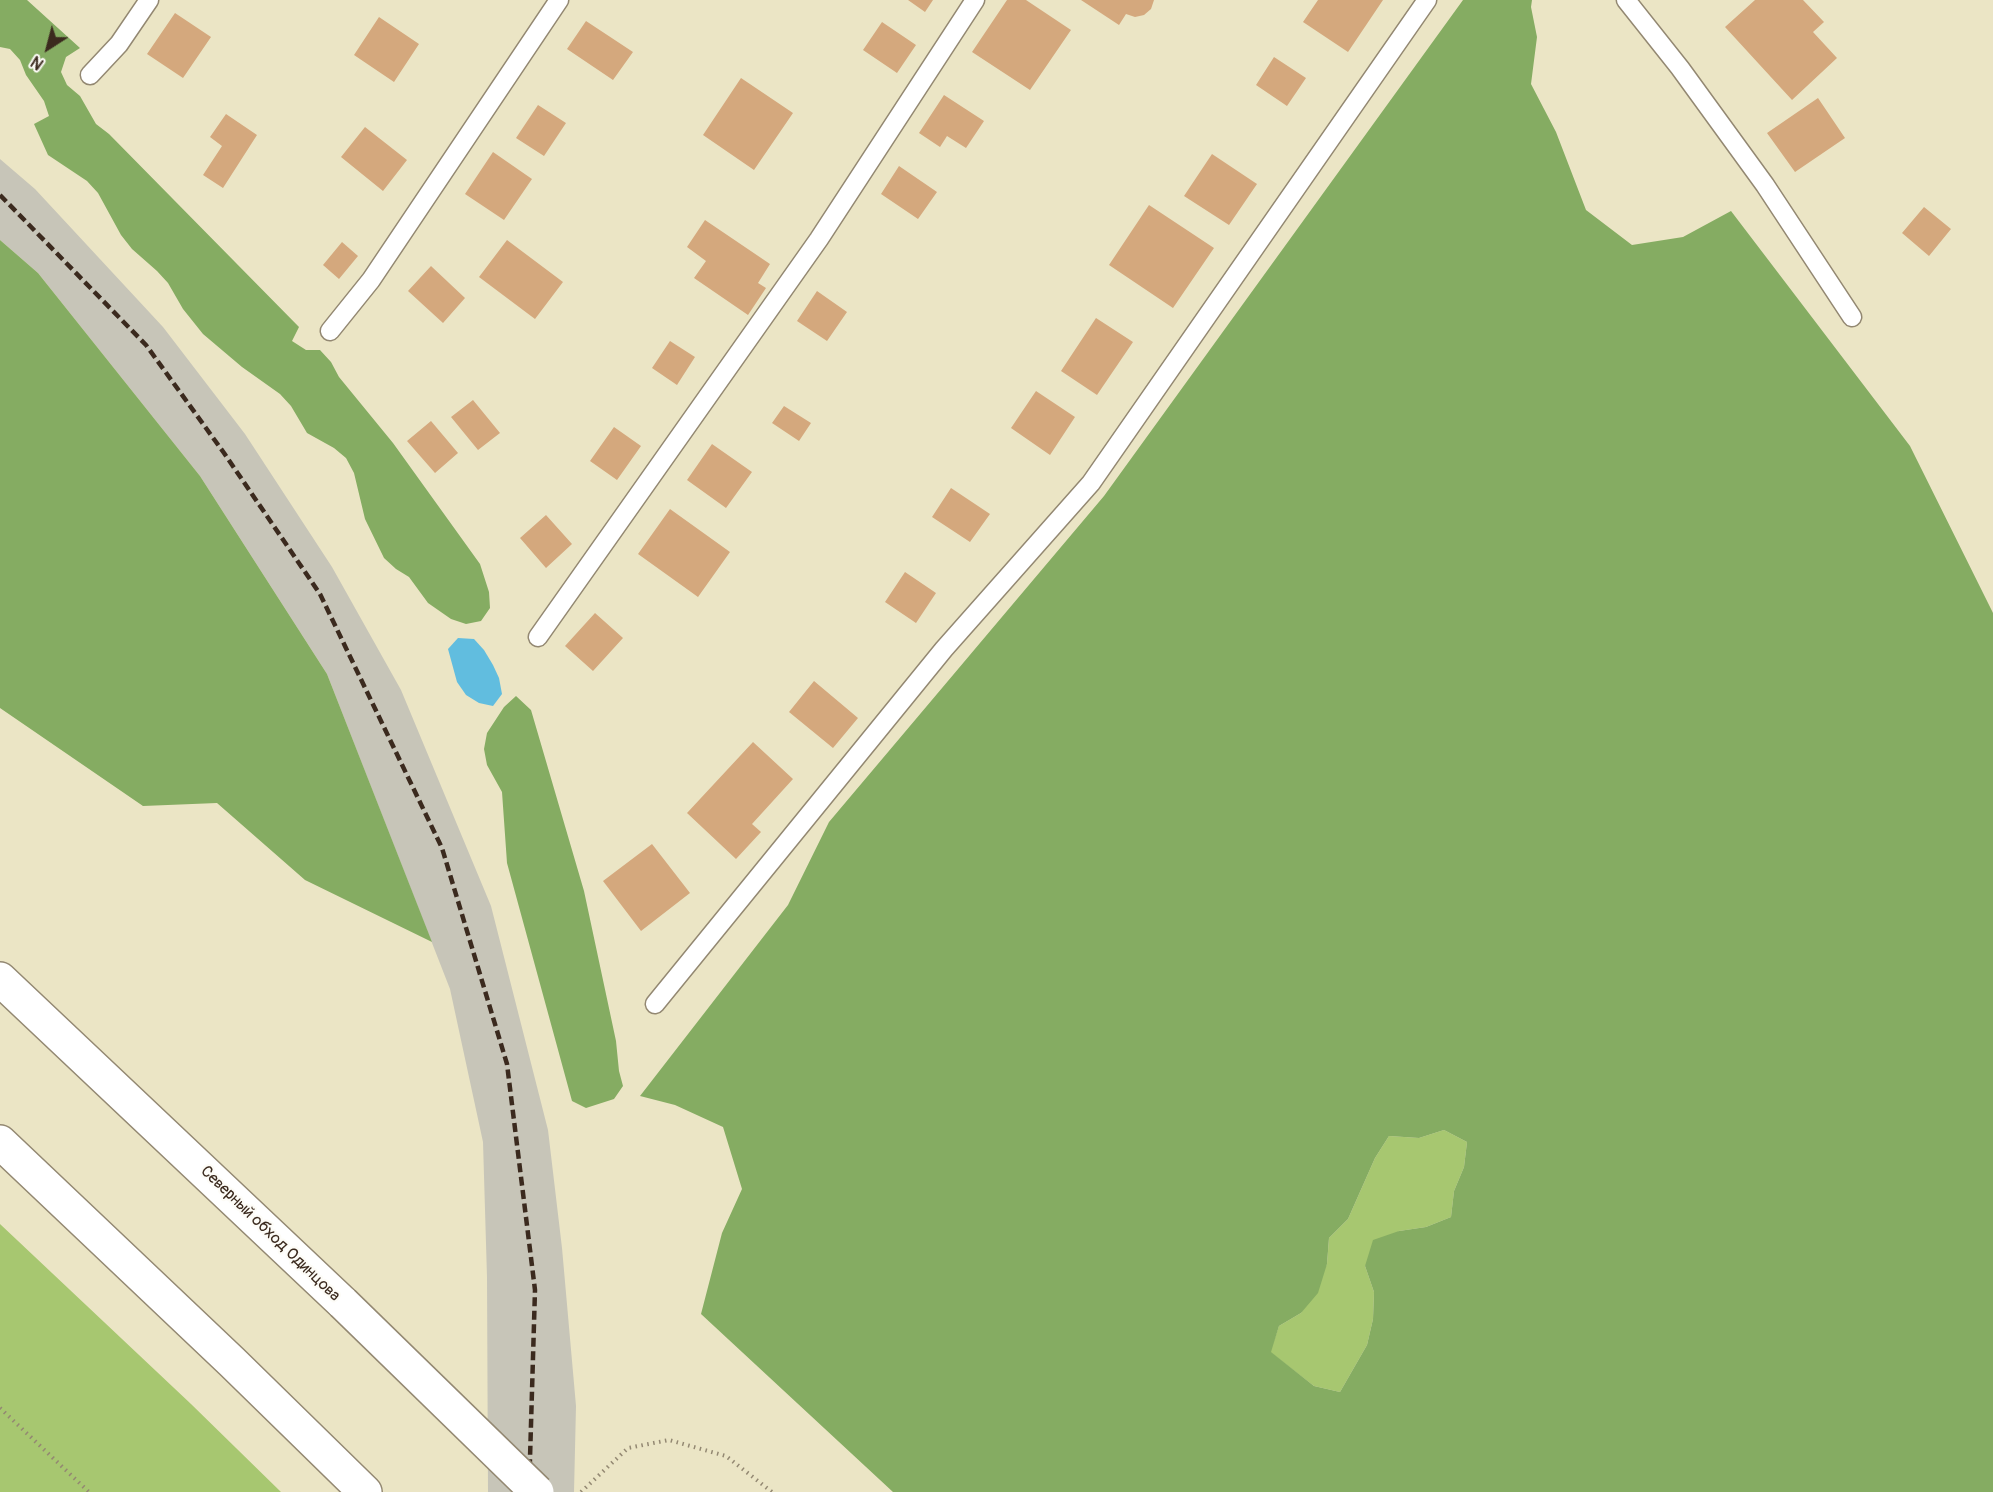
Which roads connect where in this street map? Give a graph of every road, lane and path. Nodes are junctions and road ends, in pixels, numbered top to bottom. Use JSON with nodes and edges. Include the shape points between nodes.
{"nodes":[{"id":1,"x":149,"y":0,"type":"edge"},
{"id":2,"x":559,"y":0,"type":"edge"},
{"id":3,"x":975,"y":0,"type":"edge"},
{"id":4,"x":1427,"y":0,"type":"edge"},
{"id":5,"x":1626,"y":0,"type":"edge"},
{"id":6,"x":90,"y":75,"type":"dead end"},
{"id":7,"x":1852,"y":316,"type":"dead end"},
{"id":8,"x":330,"y":331,"type":"dead end"},
{"id":9,"x":538,"y":637,"type":"dead end"},
{"id":10,"x":0,"y":979,"type":"edge"},
{"id":11,"x":655,"y":1004,"type":"dead end"},
{"id":12,"x":0,"y":1142,"type":"edge"},
{"id":13,"x":0,"y":1408,"type":"edge"},
{"id":14,"x":89,"y":1492,"type":"edge"},
{"id":15,"x":365,"y":1492,"type":"edge"},
{"id":16,"x":537,"y":1492,"type":"edge"},
{"id":17,"x":581,"y":1492,"type":"edge"},
{"id":18,"x":772,"y":1492,"type":"edge"}],
"edges":[{"from":1,"to":6,"type":"lane","via":[[119,44]]},
{"from":2,"to":8,"type":"lane","via":[[371,280]]},
{"from":3,"to":9,"type":"lane","via":[[819,239]]},
{"from":4,"to":11,"type":"lane","via":[[1091,483],[944,649]]},
{"from":5,"to":7,"type":"lane","via":[[1765,185]]},
{"from":10,"to":16,"type":"highway","name":"Северный обход Одинцова","bridge":true},
{"from":12,"to":15,"type":"highway"},
{"from":13,"to":14,"type":"path"},
{"from":17,"to":18,"type":"path","via":[[628,1448],[669,1440],[726,1456]]}]}
